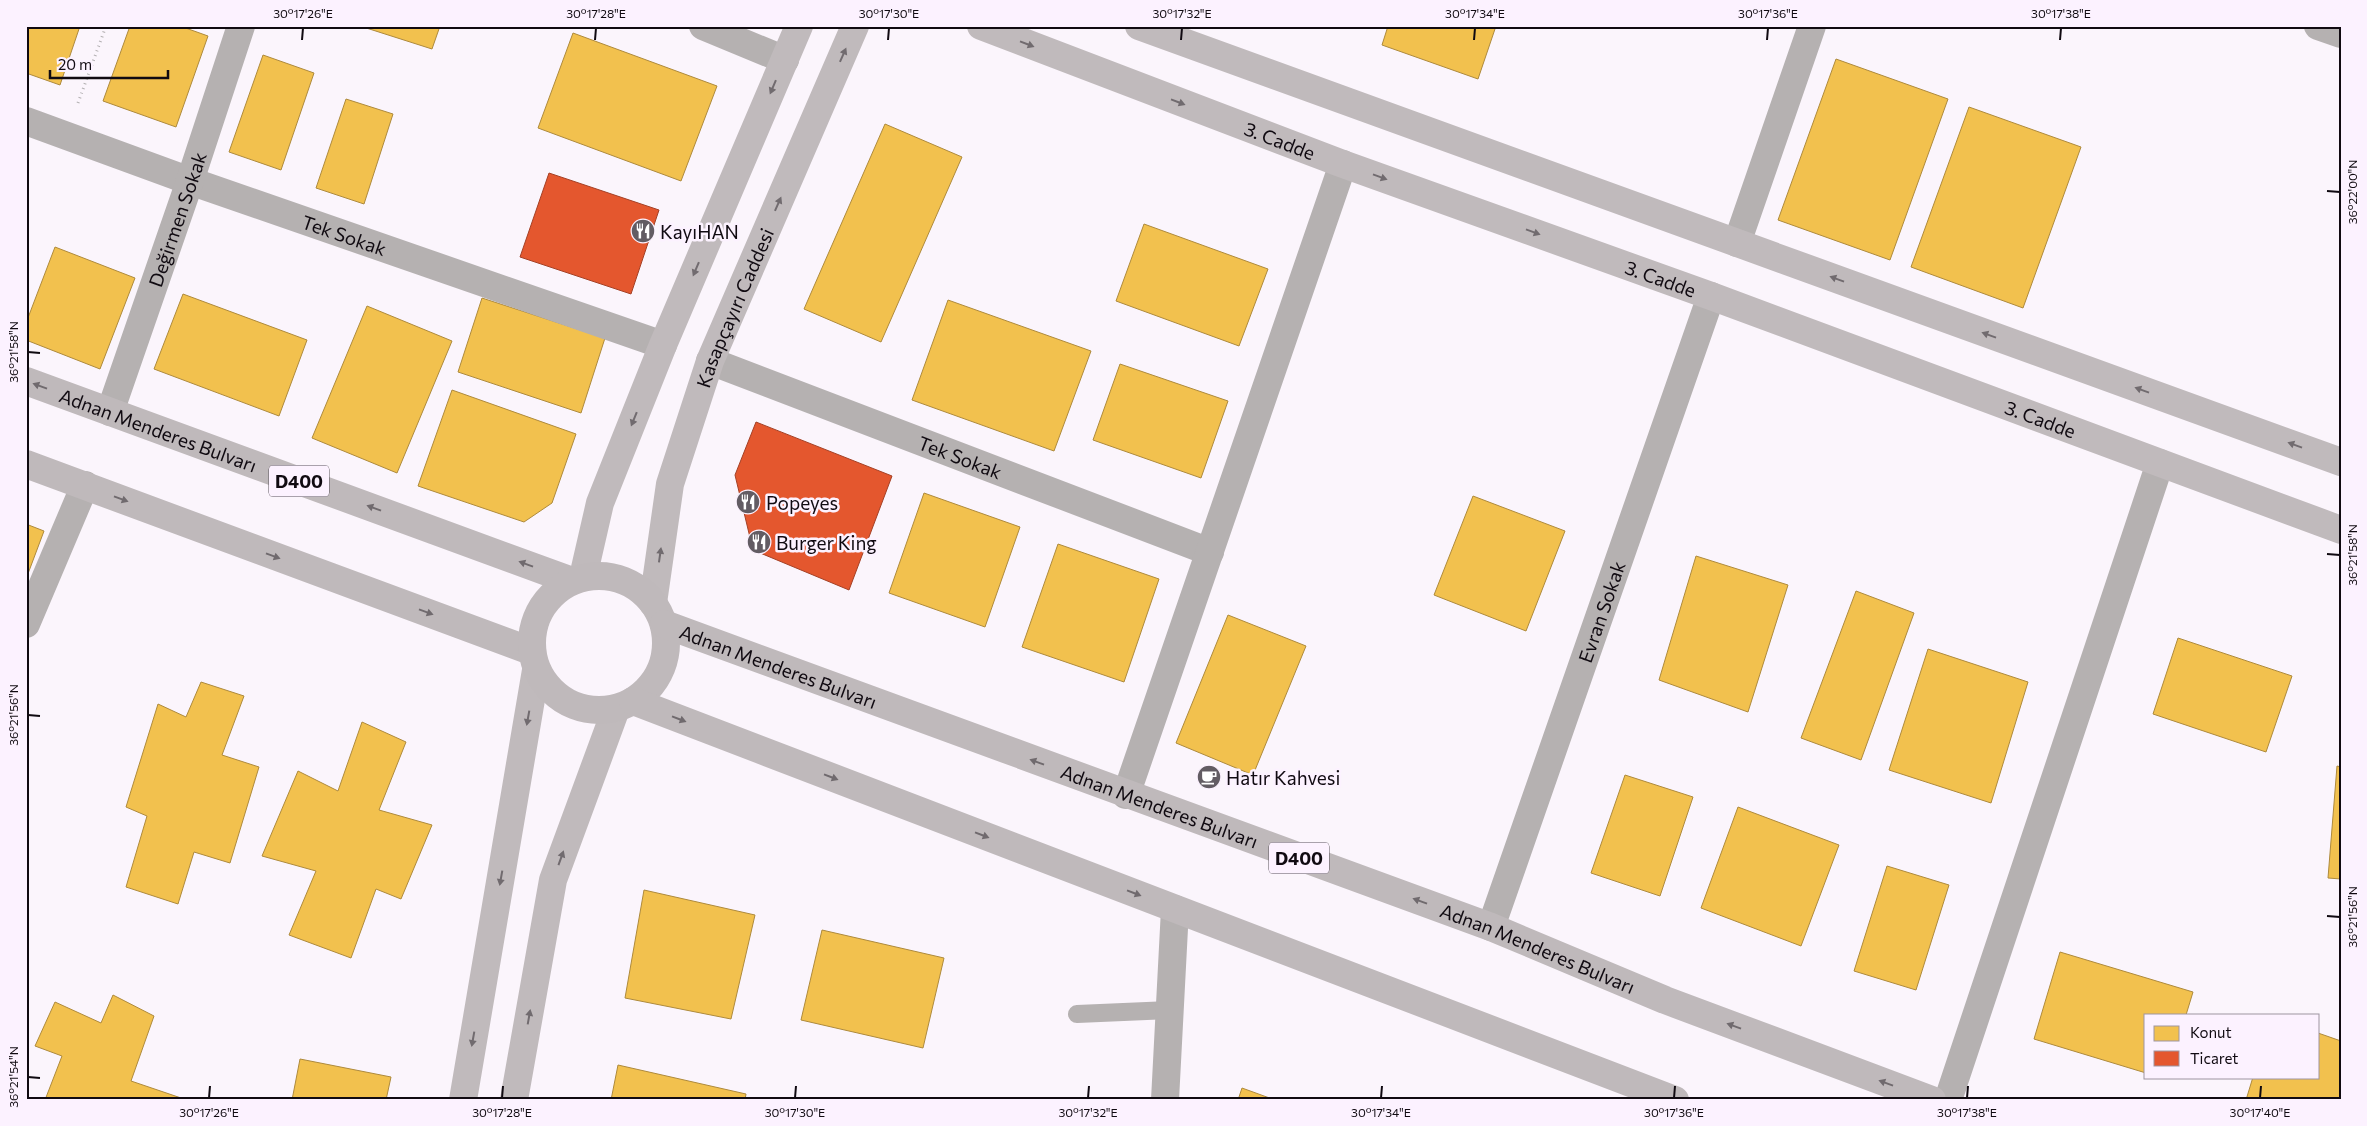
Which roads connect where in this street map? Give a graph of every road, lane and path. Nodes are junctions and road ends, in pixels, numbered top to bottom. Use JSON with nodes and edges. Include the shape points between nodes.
{"nodes":[{"id":1,"x":106,"y":26,"type":"edge"},
{"id":2,"x":241,"y":26,"type":"edge"},
{"id":3,"x":703,"y":26,"type":"edge"},
{"id":4,"x":799,"y":26,"type":"edge"},
{"id":5,"x":855,"y":26,"type":"edge"},
{"id":6,"x":981,"y":26,"type":"edge"},
{"id":7,"x":1139,"y":26,"type":"edge"},
{"id":8,"x":1812,"y":26,"type":"edge"},
{"id":9,"x":2318,"y":26,"type":"edge"},
{"id":10,"x":2341,"y":34,"type":"edge"},
{"id":11,"x":785,"y":60,"type":"junction"},
{"id":12,"x":26,"y":121,"type":"edge"},
{"id":13,"x":67,"y":136,"type":"junction"},
{"id":14,"x":1343,"y":164,"type":"junction"},
{"id":15,"x":190,"y":181,"type":"junction"},
{"id":16,"x":1737,"y":243,"type":"junction"},
{"id":17,"x":1712,"y":296,"type":"junction"},
{"id":18,"x":663,"y":345,"type":"junction"},
{"id":19,"x":710,"y":360,"type":"junction"},
{"id":20,"x":26,"y":381,"type":"edge"},
{"id":21,"x":110,"y":412,"type":"junction"},
{"id":22,"x":2341,"y":462,"type":"edge"},
{"id":23,"x":2160,"y":463,"type":"junction"},
{"id":24,"x":26,"y":464,"type":"edge"},
{"id":25,"x":85,"y":485,"type":"junction"},
{"id":26,"x":2341,"y":530,"type":"edge"},
{"id":27,"x":1210,"y":552,"type":"junction"},
{"id":28,"x":578,"y":579,"type":"junction"},
{"id":29,"x":658,"y":613,"type":"junction"},
{"id":30,"x":26,"y":624,"type":"edge"},
{"id":31,"x":534,"y":661,"type":"junction"},
{"id":32,"x":624,"y":705,"type":"junction"},
{"id":33,"x":1126,"y":795,"type":"junction"},
{"id":34,"x":1175,"y":909,"type":"junction"},
{"id":35,"x":1491,"y":927,"type":"junction"},
{"id":36,"x":1170,"y":1010,"type":"junction"},
{"id":37,"x":1077,"y":1014,"type":"dead end"},
{"id":38,"x":463,"y":1100,"type":"edge"},
{"id":39,"x":514,"y":1100,"type":"edge"},
{"id":40,"x":1164,"y":1100,"type":"edge"},
{"id":41,"x":1675,"y":1100,"type":"edge"},
{"id":42,"x":1932,"y":1100,"type":"edge"},
{"id":43,"x":1948,"y":1100,"type":"edge"}],
"edges":[{"from":1,"to":13,"type":"path"},
{"from":2,"to":15,"type":"street","name":"Değirmen Sokak"},
{"from":3,"to":11,"type":"street"},
{"from":4,"to":11,"type":"street"},
{"from":19,"to":5,"type":"street","name":"Kasapçayırı Caddesi","one_way":true},
{"from":6,"to":14,"type":"street","name":"3. Cadde","one_way":true},
{"from":7,"to":16,"type":"street"},
{"from":8,"to":16,"type":"street"},
{"from":9,"to":10,"type":"street"},
{"from":11,"to":18,"type":"street","one_way":true},
{"from":12,"to":13,"type":"street","name":"Tek Sokak"},
{"from":13,"to":15,"type":"street","name":"Tek Sokak"},
{"from":14,"to":17,"type":"street","name":"3. Cadde","one_way":true},
{"from":14,"to":27,"type":"street"},
{"from":15,"to":18,"type":"street","name":"Tek Sokak"},
{"from":15,"to":21,"type":"street","name":"Değirmen Sokak"},
{"from":22,"to":16,"type":"street","one_way":true},
{"from":17,"to":23,"type":"street","name":"3. Cadde"},
{"from":17,"to":35,"type":"street","name":"Evran Sokak"},
{"from":18,"to":28,"type":"street","one_way":true,"via":[[600,503]]},
{"from":19,"to":27,"type":"street","name":"Tek Sokak"},
{"from":29,"to":19,"type":"street","name":"Kasapçayırı Caddesi","one_way":true,"via":[[670,484]]},
{"from":21,"to":20,"type":"highway","name":"Adnan Menderes Bulvarı","number":"D400","one_way":true},
{"from":28,"to":21,"type":"highway","name":"Adnan Menderes Bulvarı","number":"D400","one_way":true},
{"from":23,"to":26,"type":"street","name":"3. Cadde"},
{"from":23,"to":43,"type":"street"},
{"from":24,"to":25,"type":"highway"},
{"from":25,"to":30,"type":"street"},
{"from":25,"to":31,"type":"highway","one_way":true},
{"from":27,"to":33,"type":"street"},
{"from":28,"to":29,"type":"highway","via":[[603,576],[622,580],[639,589]]},
{"from":28,"to":31,"type":"highway","via":[[553,593],[540,610],[532,630]]},
{"from":29,"to":32,"type":"highway","via":[[667,646],[662,668],[650,687]]},
{"from":33,"to":29,"type":"highway","name":"Adnan Menderes Bulvarı","number":"D400","one_way":true},
{"from":31,"to":32,"type":"highway","via":[[546,687],[561,700],[578,708],[597,711]]},
{"from":31,"to":38,"type":"street","one_way":true},
{"from":32,"to":34,"type":"highway","one_way":true},
{"from":39,"to":32,"type":"street","one_way":true,"via":[[553,880]]},
{"from":35,"to":33,"type":"highway","name":"Adnan Menderes Bulvarı","number":"D400","one_way":true},
{"from":34,"to":36,"type":"street"},
{"from":34,"to":41,"type":"highway"},
{"from":42,"to":35,"type":"highway","name":"Adnan Menderes Bulvarı","number":"D400","one_way":true,"via":[[1665,1000]]},
{"from":36,"to":37,"type":"lane"},
{"from":36,"to":40,"type":"street"}]}
